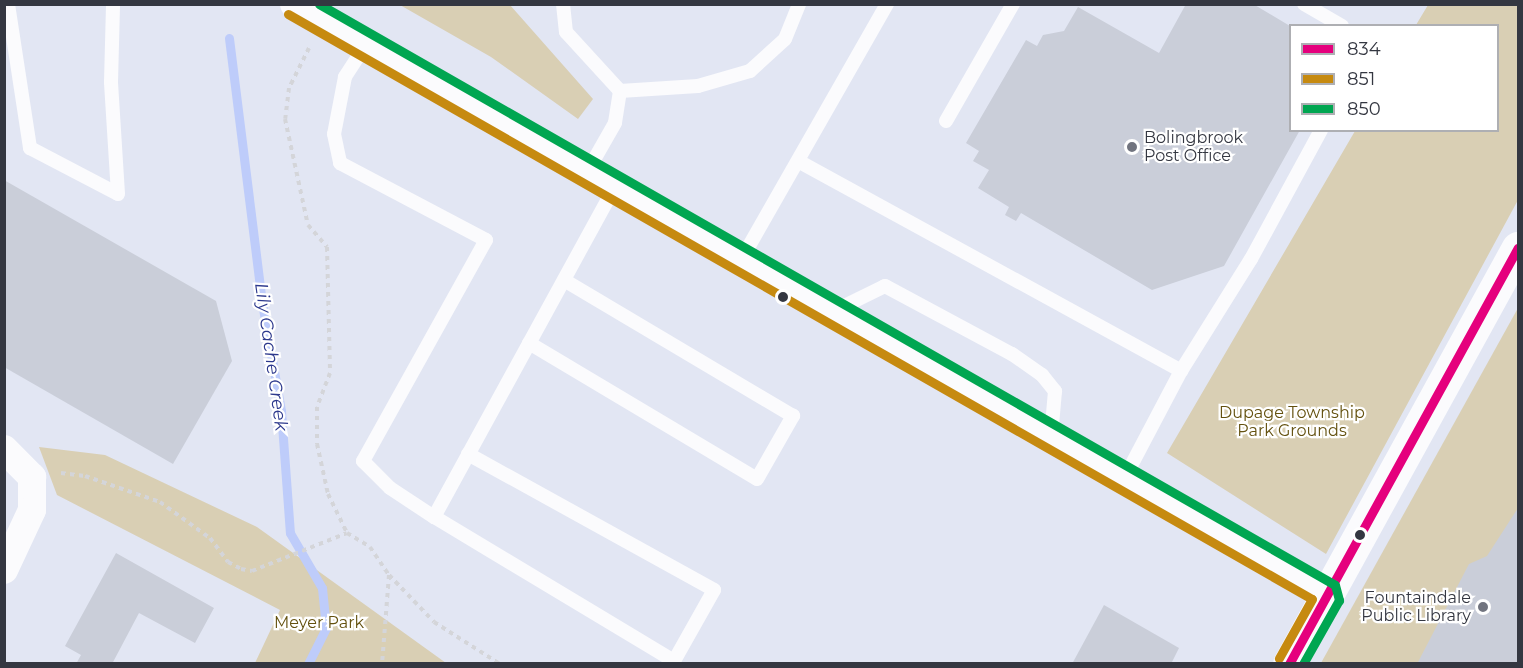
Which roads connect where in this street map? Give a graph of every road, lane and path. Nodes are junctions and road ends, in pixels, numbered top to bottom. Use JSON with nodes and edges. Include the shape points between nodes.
{"nodes":[{"id":1,"x":8,"y":4,"type":"edge"},
{"id":2,"x":113,"y":4,"type":"edge"},
{"id":3,"x":294,"y":4,"type":"edge"},
{"id":4,"x":563,"y":4,"type":"edge"},
{"id":5,"x":799,"y":4,"type":"edge"},
{"id":6,"x":887,"y":4,"type":"edge"},
{"id":7,"x":1013,"y":4,"type":"edge"},
{"id":8,"x":1304,"y":4,"type":"edge"},
{"id":9,"x":1339,"y":24,"type":"edge"},
{"id":10,"x":365,"y":46,"type":"junction"},
{"id":11,"x":309,"y":48,"type":"dead end"},
{"id":12,"x":620,"y":91,"type":"junction"},
{"id":13,"x":946,"y":121,"type":"dead end"},
{"id":14,"x":1320,"y":132,"type":"edge"},
{"id":15,"x":798,"y":160,"type":"junction"},
{"id":16,"x":586,"y":172,"type":"junction"},
{"id":17,"x":614,"y":188,"type":"junction"},
{"id":18,"x":1518,"y":248,"type":"edge"},
{"id":19,"x":741,"y":260,"type":"junction"},
{"id":20,"x":564,"y":280,"type":"junction"},
{"id":21,"x":832,"y":312,"type":"junction"},
{"id":22,"x":529,"y":343,"type":"junction"},
{"id":23,"x":1181,"y":371,"type":"junction"},
{"id":24,"x":1051,"y":437,"type":"junction"},
{"id":25,"x":4,"y":449,"type":"edge"},
{"id":26,"x":468,"y":454,"type":"junction"},
{"id":27,"x":32,"y":477,"type":"junction"},
{"id":28,"x":1124,"y":479,"type":"junction"},
{"id":29,"x":434,"y":517,"type":"junction"},
{"id":30,"x":347,"y":533,"type":"junction"},
{"id":31,"x":4,"y":570,"type":"edge"},
{"id":32,"x":389,"y":575,"type":"junction"},
{"id":33,"x":1328,"y":594,"type":"junction"},
{"id":34,"x":1294,"y":660,"type":"edge"},
{"id":35,"x":382,"y":663,"type":"edge"},
{"id":36,"x":500,"y":663,"type":"edge"}],
"edges":[{"from":1,"to":2,"type":"lane","via":[[30,147],[118,194],[111,82]]},
{"from":3,"to":10,"type":"street"},
{"from":4,"to":12,"type":"lane","via":[[566,32]]},
{"from":5,"to":12,"type":"lane","via":[[785,39],[750,71],[703,85]]},
{"from":6,"to":15,"type":"lane"},
{"from":7,"to":13,"type":"lane"},
{"from":8,"to":9,"type":"lane"},
{"from":10,"to":16,"type":"street"},
{"from":10,"to":29,"type":"lane","via":[[345,77],[334,134],[340,163],[486,240],[363,461],[390,488]]},
{"from":11,"to":30,"type":"path","via":[[289,88],[285,119],[308,225],[327,247],[330,373],[317,407],[317,444],[328,494]]},
{"from":12,"to":16,"type":"lane","via":[[615,123]]},
{"from":14,"to":23,"type":"lane","via":[[1251,260]]},
{"from":15,"to":19,"type":"lane"},
{"from":15,"to":23,"type":"lane"},
{"from":16,"to":17,"type":"street"},
{"from":17,"to":19,"type":"street"},
{"from":17,"to":20,"type":"lane"},
{"from":18,"to":33,"type":"street"},
{"from":19,"to":21,"type":"street"},
{"from":20,"to":22,"type":"lane"},
{"from":20,"to":22,"type":"lane","via":[[792,416],[788,425],[757,479]]},
{"from":21,"to":24,"type":"street"},
{"from":21,"to":24,"type":"lane","via":[[885,286],[1012,354],[1042,375],[1055,391]]},
{"from":22,"to":26,"type":"lane"},
{"from":23,"to":28,"type":"lane"},
{"from":24,"to":28,"type":"street"},
{"from":25,"to":27,"type":"street"},
{"from":26,"to":29,"type":"lane"},
{"from":26,"to":29,"type":"lane","via":[[714,590],[674,661]]},
{"from":27,"to":30,"type":"path","via":[[55,472],[86,476],[160,502],[210,538],[228,562],[252,571]]},
{"from":27,"to":31,"type":"street","via":[[32,510]]},
{"from":28,"to":33,"type":"street"},
{"from":30,"to":32,"type":"path","via":[[370,547]]},
{"from":32,"to":35,"type":"path"},
{"from":32,"to":36,"type":"path","via":[[435,622]]},
{"from":33,"to":34,"type":"street"}]}
